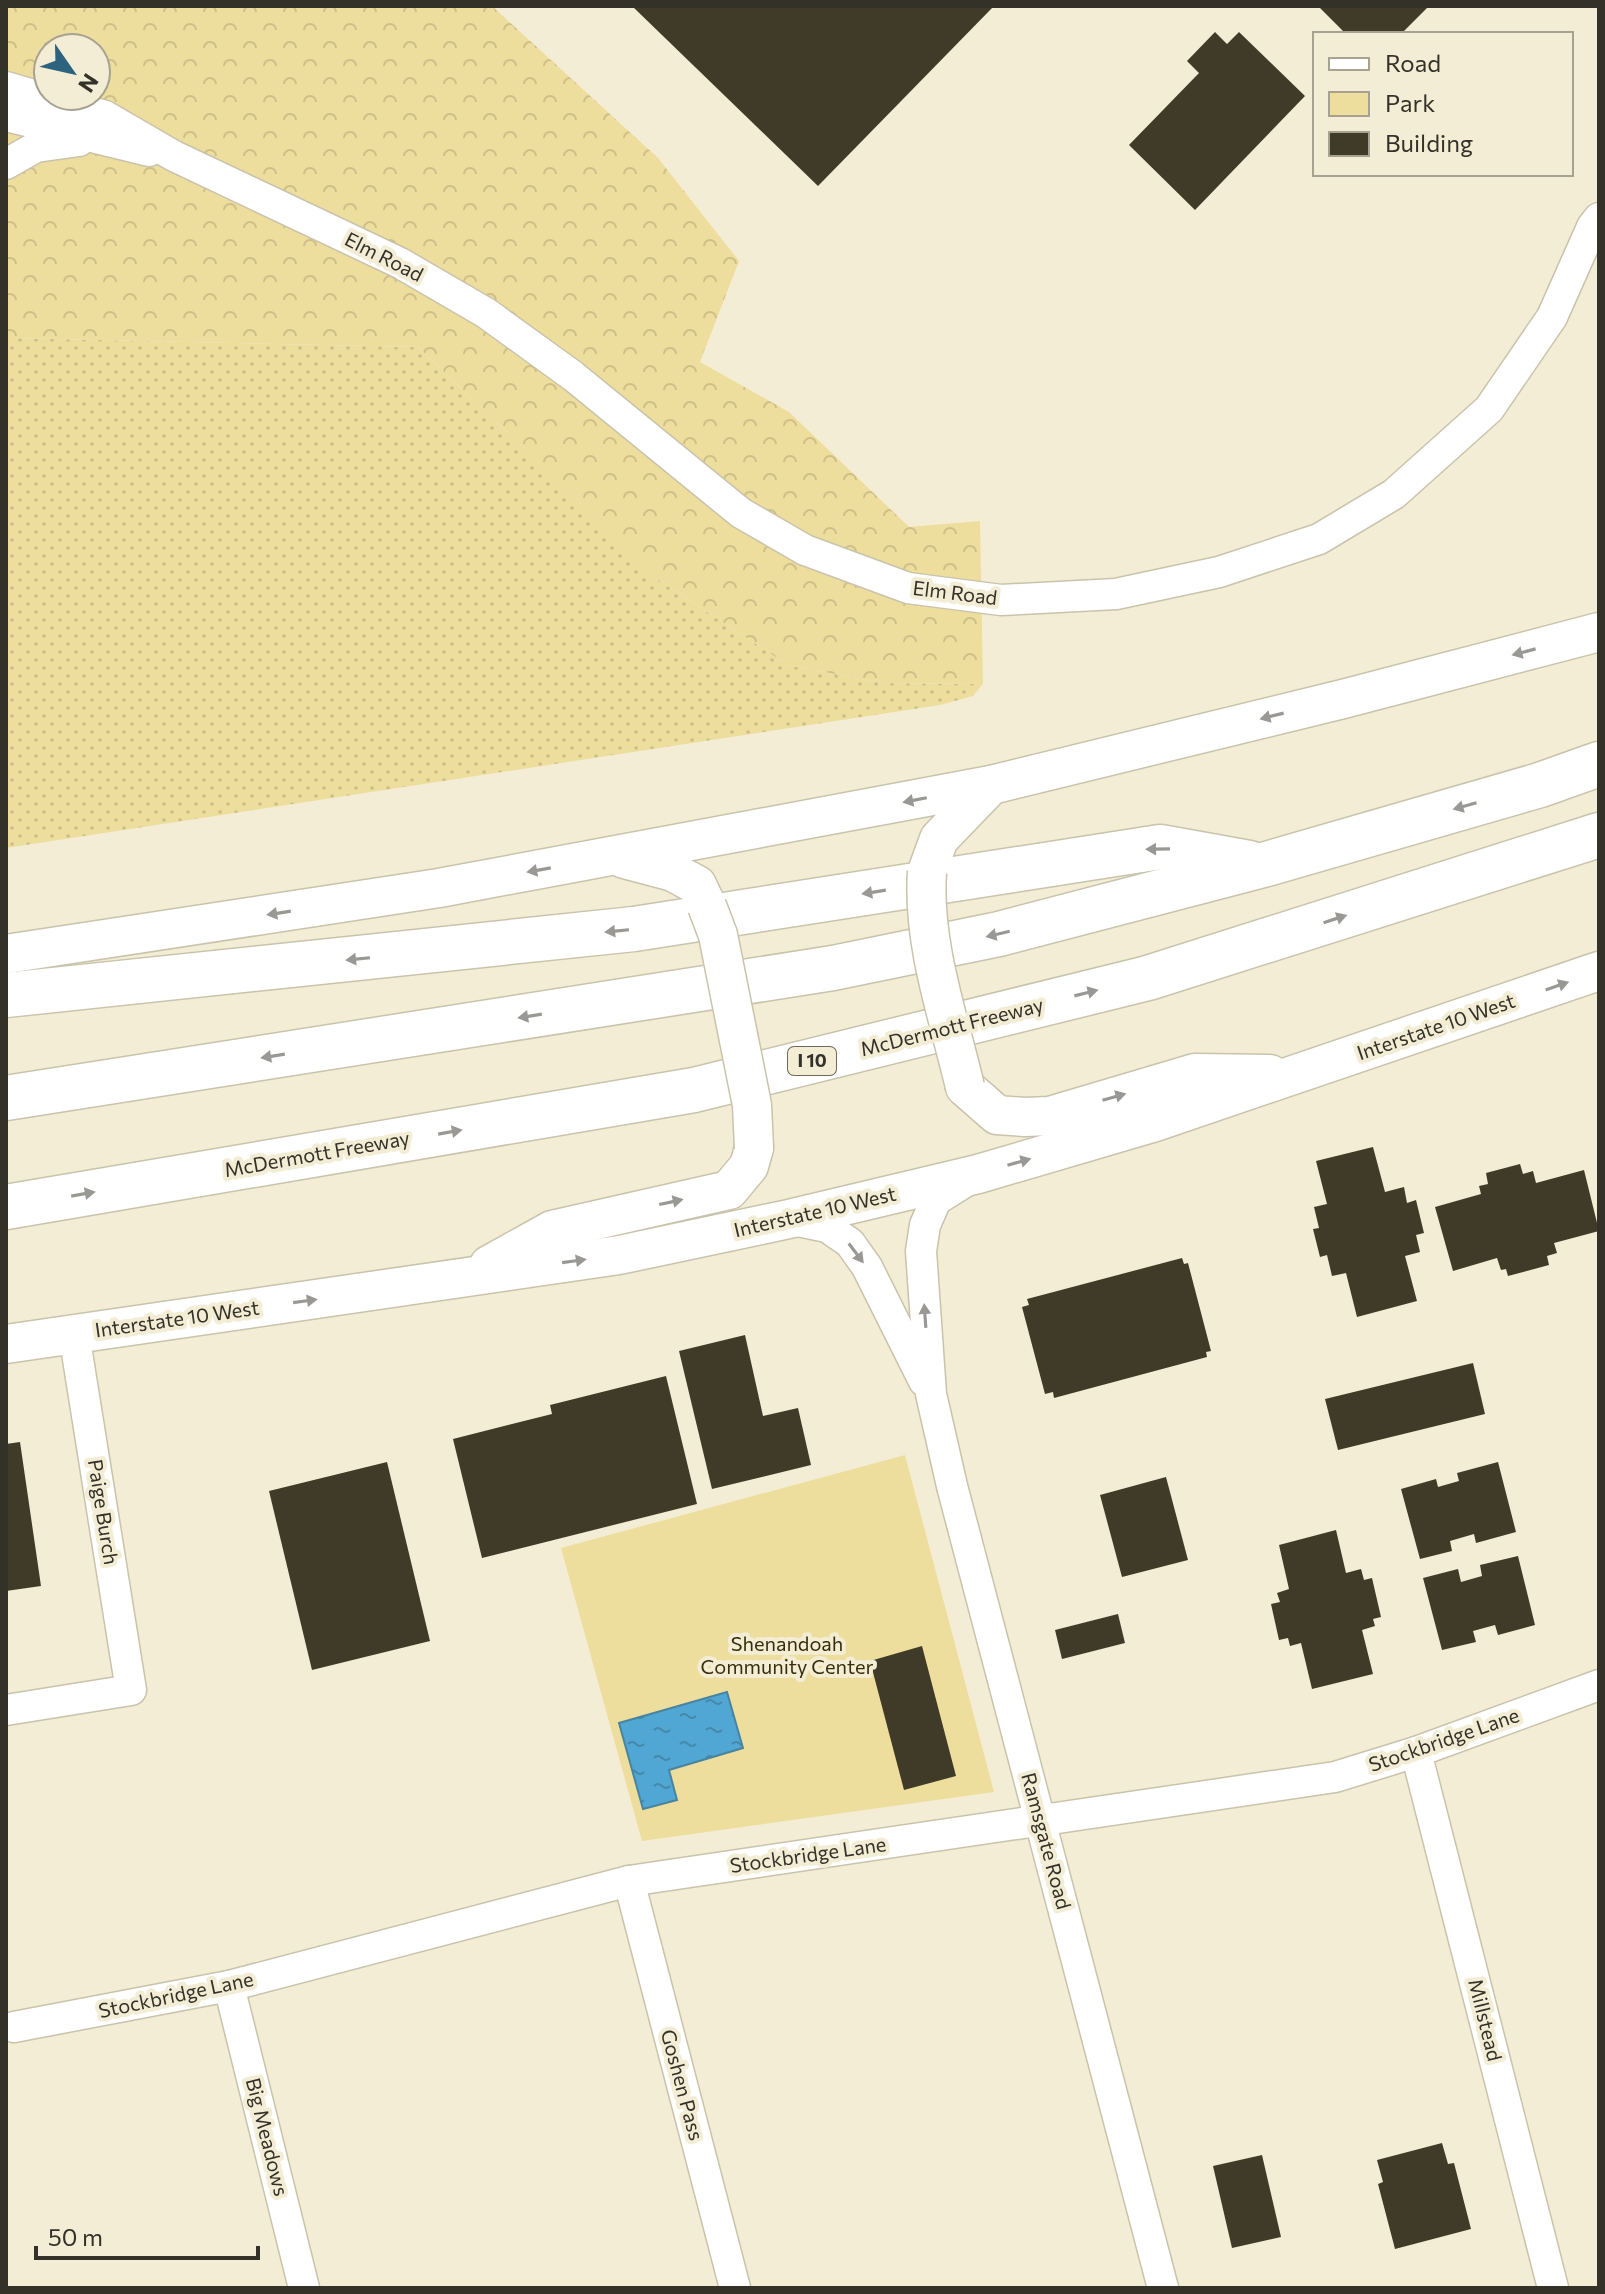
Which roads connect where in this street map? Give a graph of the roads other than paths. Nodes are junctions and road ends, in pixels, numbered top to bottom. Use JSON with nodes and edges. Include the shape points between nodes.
{"nodes":[{"id":1,"x":6,"y":87,"type":"edge"},
{"id":2,"x":6,"y":116,"type":"edge"},
{"id":3,"x":93,"y":139,"type":"junction"},
{"id":4,"x":174,"y":156,"type":"junction"},
{"id":5,"x":6,"y":164,"type":"edge"},
{"id":6,"x":1599,"y":218,"type":"edge"},
{"id":7,"x":1599,"y":632,"type":"edge"},
{"id":8,"x":1599,"y":764,"type":"edge"},
{"id":9,"x":991,"y":785,"type":"junction"},
{"id":10,"x":1599,"y":835,"type":"edge"},
{"id":11,"x":616,"y":857,"type":"junction"},
{"id":12,"x":1263,"y":865,"type":"junction"},
{"id":13,"x":6,"y":954,"type":"edge"},
{"id":14,"x":1599,"y":971,"type":"edge"},
{"id":15,"x":6,"y":995,"type":"edge"},
{"id":16,"x":1298,"y":1075,"type":"junction"},
{"id":17,"x":6,"y":1098,"type":"edge"},
{"id":18,"x":978,"y":1174,"type":"junction"},
{"id":19,"x":6,"y":1207,"type":"edge"},
{"id":20,"x":789,"y":1219,"type":"junction"},
{"id":21,"x":469,"y":1276,"type":"junction"},
{"id":22,"x":74,"y":1334,"type":"junction"},
{"id":23,"x":6,"y":1344,"type":"edge"},
{"id":24,"x":931,"y":1394,"type":"junction"},
{"id":25,"x":1599,"y":1685,"type":"edge"},
{"id":26,"x":6,"y":1710,"type":"edge"},
{"id":27,"x":1416,"y":1752,"type":"junction"},
{"id":28,"x":1041,"y":1820,"type":"junction"},
{"id":29,"x":629,"y":1881,"type":"junction"},
{"id":30,"x":229,"y":1986,"type":"junction"},
{"id":31,"x":14,"y":2027,"type":"dead end"},
{"id":32,"x":304,"y":2288,"type":"edge"},
{"id":33,"x":735,"y":2288,"type":"edge"},
{"id":34,"x":1163,"y":2288,"type":"edge"},
{"id":35,"x":1553,"y":2288,"type":"edge"}],
"edges":[{"from":1,"to":4,"type":"street","name":"Elm Road","via":[[105,116]]},
{"from":2,"to":3,"type":"street","name":"Elm Road"},
{"from":3,"to":4,"type":"street","name":"Elm Road"},
{"from":3,"to":5,"type":"street","via":[[36,147]]},
{"from":4,"to":6,"type":"street","name":"Elm Road","via":[[400,263],[486,313],[573,376],[741,513],[805,550],[908,588],[1001,600],[1116,594],[1219,572],[1319,539],[1394,494],[1489,409],[1552,317]]},
{"from":7,"to":9,"type":"main road","one_way":true},
{"from":8,"to":12,"type":"highway","one_way":true},
{"from":9,"to":11,"type":"main road","one_way":true},
{"from":9,"to":16,"type":"main road","one_way":true,"bridge":true,"via":[[939,839],[927,872],[928,930],[965,1087],[997,1115],[1025,1117],[1050,1116],[1195,1073]]},
{"from":19,"to":10,"type":"highway","name":"McDermott Freeway","number":"I 10","one_way":true,"via":[[694,1090],[1148,978]]},
{"from":11,"to":13,"type":"main road","one_way":true},
{"from":21,"to":11,"type":"main road","one_way":true,"bridge":true,"via":[[552,1230],[729,1190],[749,1166],[754,1148],[752,1105],[718,935],[707,906],[697,885],[673,872]]},
{"from":12,"to":15,"type":"highway","one_way":true,"via":[[1160,847],[634,929]]},
{"from":12,"to":17,"type":"highway","one_way":true,"via":[[999,934],[833,968]]},
{"from":16,"to":14,"type":"main road","name":"Interstate 10 West","one_way":true},
{"from":18,"to":16,"type":"main road","name":"Interstate 10 West","one_way":true},
{"from":18,"to":20,"type":"main road","name":"Interstate 10 West"},
{"from":24,"to":18,"type":"street","name":"Ramsgate Road","one_way":true,"via":[[921,1251],[925,1225],[936,1200]]},
{"from":21,"to":20,"type":"main road","name":"Interstate 10 West","one_way":true,"via":[[619,1255]]},
{"from":20,"to":24,"type":"street","name":"Ramsgate Road","one_way":true,"via":[[827,1227],[850,1243]]},
{"from":22,"to":21,"type":"main road","name":"Interstate 10 West","one_way":true},
{"from":22,"to":23,"type":"main road","name":"Interstate 10 West"},
{"from":22,"to":26,"type":"street","name":"Paige Burch","via":[[131,1690]]},
{"from":24,"to":28,"type":"street","name":"Ramsgate Road"},
{"from":25,"to":27,"type":"street","name":"Stockbridge Lane"},
{"from":27,"to":28,"type":"street","name":"Stockbridge Lane","via":[[1335,1777]]},
{"from":27,"to":35,"type":"street","name":"Millstead"},
{"from":28,"to":29,"type":"street","name":"Stockbridge Lane"},
{"from":28,"to":34,"type":"street","name":"Ramsgate Road"},
{"from":29,"to":30,"type":"street","name":"Stockbridge Lane"},
{"from":29,"to":33,"type":"street","name":"Goshen Pass"},
{"from":30,"to":31,"type":"street","name":"Stockbridge Lane"},
{"from":30,"to":32,"type":"street","name":"Big Meadows"}]}
